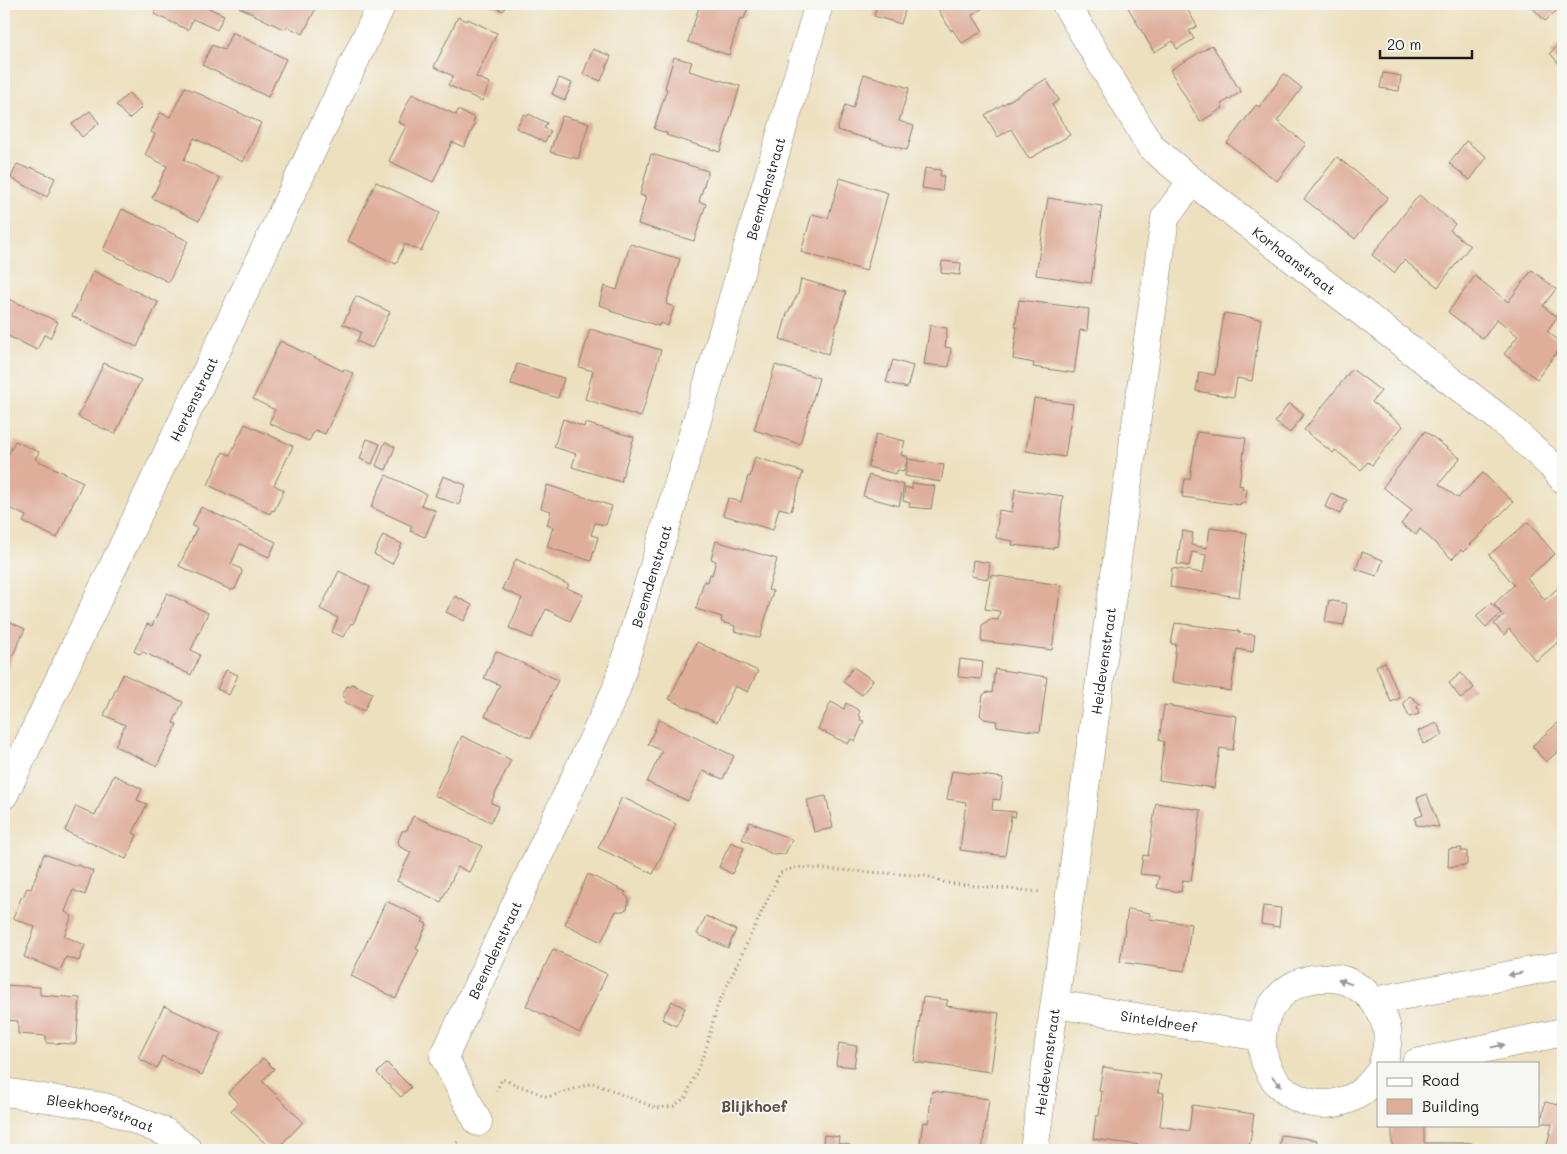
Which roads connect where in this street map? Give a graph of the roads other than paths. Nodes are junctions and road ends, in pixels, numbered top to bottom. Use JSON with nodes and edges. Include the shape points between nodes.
{"nodes":[{"id":1,"x":382,"y":4,"type":"edge"},
{"id":2,"x":819,"y":4,"type":"edge"},
{"id":3,"x":1066,"y":4,"type":"edge"},
{"id":4,"x":1192,"y":180,"type":"junction"},
{"id":5,"x":1563,"y":479,"type":"edge"},
{"id":6,"x":4,"y":794,"type":"edge"},
{"id":7,"x":1563,"y":965,"type":"edge"},
{"id":8,"x":1374,"y":1001,"type":"junction"},
{"id":9,"x":1055,"y":1004,"type":"junction"},
{"id":10,"x":1563,"y":1032,"type":"edge"},
{"id":11,"x":1261,"y":1037,"type":"junction"},
{"id":12,"x":1383,"y":1062,"type":"edge"},
{"id":13,"x":1421,"y":1062,"type":"edge"},
{"id":14,"x":1377,"y":1075,"type":"edge"},
{"id":15,"x":4,"y":1092,"type":"edge"},
{"id":16,"x":478,"y":1122,"type":"dead end"},
{"id":17,"x":188,"y":1150,"type":"edge"},
{"id":18,"x":1034,"y":1150,"type":"edge"}],
"edges":[{"from":1,"to":6,"type":"street","name":"Hertenstraat"},
{"from":2,"to":16,"type":"street","name":"Beemdenstraat","via":[[616,690],[444,1057]]},
{"from":3,"to":4,"type":"street","name":"Korhaanstraat","via":[[1151,147]]},
{"from":4,"to":5,"type":"street","name":"Korhaanstraat","via":[[1499,418]]},
{"from":4,"to":9,"type":"street","name":"Heidevenstraat","via":[[1165,218]]},
{"from":7,"to":8,"type":"street","one_way":true},
{"from":8,"to":11,"type":"street","one_way":true,"via":[[1346,981],[1312,978],[1280,994],[1266,1016]]},
{"from":8,"to":12,"type":"street","via":[[1386,1022],[1388,1047]]},
{"from":9,"to":11,"type":"street","name":"Sinteldreef"},
{"from":9,"to":18,"type":"street","name":"Heidevenstraat"},
{"from":13,"to":10,"type":"street","one_way":true},
{"from":11,"to":14,"type":"street","one_way":true,"via":[[1263,1058],[1270,1074],[1280,1087],[1310,1102],[1343,1101],[1358,1094]]},
{"from":15,"to":17,"type":"street","name":"Bleekhoefstraat","via":[[104,1107],[165,1132]]}]}
